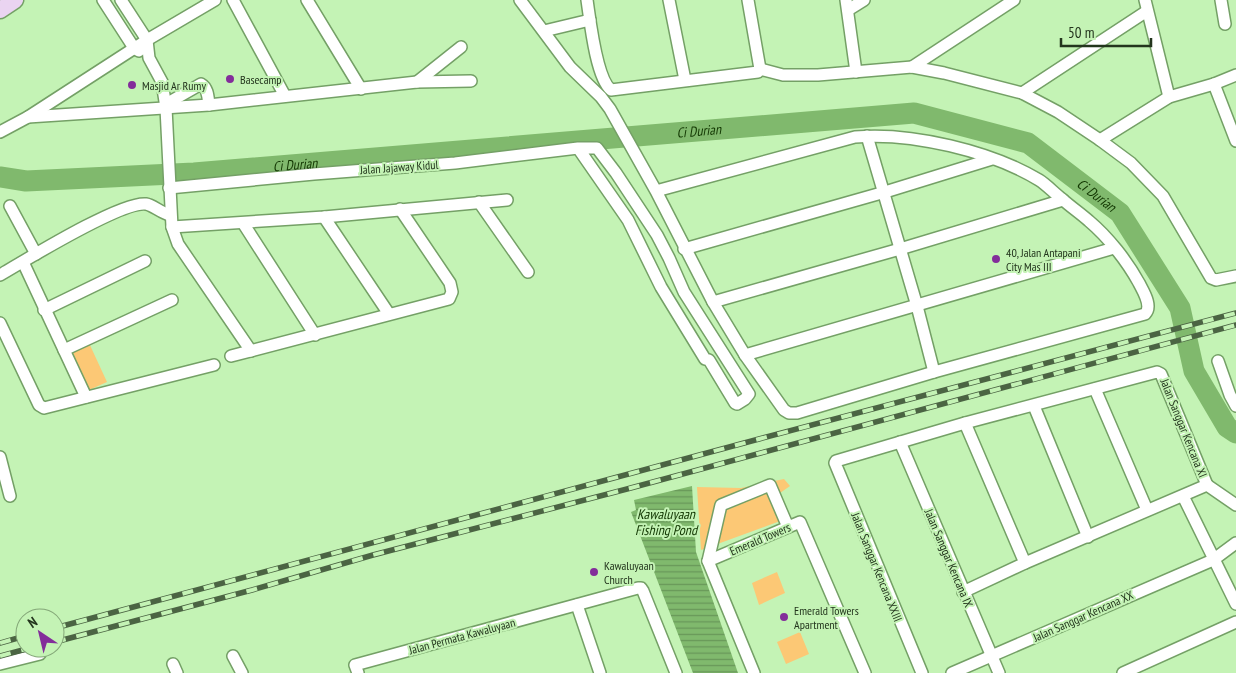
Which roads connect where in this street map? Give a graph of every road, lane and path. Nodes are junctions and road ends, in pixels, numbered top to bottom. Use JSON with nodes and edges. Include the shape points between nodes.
{"nodes":[{"id":1,"x":15,"y":0,"type":"edge"},
{"id":2,"x":103,"y":0,"type":"edge"},
{"id":3,"x":122,"y":0,"type":"edge"},
{"id":4,"x":215,"y":0,"type":"edge"},
{"id":5,"x":233,"y":0,"type":"edge"},
{"id":6,"x":307,"y":0,"type":"edge"},
{"id":7,"x":520,"y":0,"type":"edge"},
{"id":8,"x":587,"y":0,"type":"edge"},
{"id":9,"x":669,"y":0,"type":"edge"},
{"id":10,"x":748,"y":0,"type":"edge"},
{"id":11,"x":864,"y":0,"type":"edge"},
{"id":12,"x":1014,"y":0,"type":"edge"},
{"id":13,"x":1221,"y":0,"type":"edge"},
{"id":14,"x":847,"y":5,"type":"edge"},
{"id":15,"x":1146,"y":6,"type":"edge"},
{"id":16,"x":0,"y":10,"type":"edge"},
{"id":17,"x":590,"y":20,"type":"junction"},
{"id":18,"x":1225,"y":24,"type":"dead end"},
{"id":19,"x":544,"y":31,"type":"junction"},
{"id":20,"x":146,"y":40,"type":"junction"},
{"id":21,"x":461,"y":47,"type":"dead end"},
{"id":22,"x":134,"y":48,"type":"junction"},
{"id":23,"x":149,"y":58,"type":"junction"},
{"id":24,"x":912,"y":67,"type":"junction"},
{"id":25,"x":760,"y":69,"type":"junction"},
{"id":26,"x":856,"y":72,"type":"junction"},
{"id":27,"x":1236,"y":75,"type":"edge"},
{"id":28,"x":685,"y":80,"type":"junction"},
{"id":29,"x":470,"y":81,"type":"dead end"},
{"id":30,"x":417,"y":82,"type":"junction"},
{"id":31,"x":1214,"y":84,"type":"junction"},
{"id":32,"x":361,"y":89,"type":"junction"},
{"id":33,"x":1022,"y":93,"type":"junction"},
{"id":34,"x":286,"y":96,"type":"junction"},
{"id":35,"x":1169,"y":97,"type":"junction"},
{"id":36,"x":209,"y":105,"type":"junction"},
{"id":37,"x":166,"y":106,"type":"junction"},
{"id":38,"x":28,"y":117,"type":"junction"},
{"id":39,"x":0,"y":132,"type":"edge"},
{"id":40,"x":867,"y":136,"type":"junction"},
{"id":41,"x":1100,"y":140,"type":"junction"},
{"id":42,"x":1236,"y":141,"type":"edge"},
{"id":43,"x":578,"y":148,"type":"junction"},
{"id":44,"x":992,"y":159,"type":"junction"},
{"id":45,"x":169,"y":186,"type":"junction"},
{"id":46,"x":656,"y":191,"type":"junction"},
{"id":47,"x":885,"y":192,"type":"junction"},
{"id":48,"x":507,"y":200,"type":"dead end"},
{"id":49,"x":1063,"y":200,"type":"junction"},
{"id":50,"x":479,"y":202,"type":"junction"},
{"id":51,"x":10,"y":206,"type":"dead end"},
{"id":52,"x":400,"y":209,"type":"junction"},
{"id":53,"x":170,"y":215,"type":"junction"},
{"id":54,"x":324,"y":216,"type":"junction"},
{"id":55,"x":243,"y":223,"type":"junction"},
{"id":56,"x":172,"y":227,"type":"junction"},
{"id":57,"x":1114,"y":248,"type":"junction"},
{"id":58,"x":684,"y":249,"type":"junction"},
{"id":59,"x":900,"y":249,"type":"junction"},
{"id":60,"x":36,"y":254,"type":"junction"},
{"id":61,"x":146,"y":260,"type":"dead end"},
{"id":62,"x":23,"y":262,"type":"junction"},
{"id":63,"x":528,"y":272,"type":"dead end"},
{"id":64,"x":0,"y":275,"type":"edge"},
{"id":65,"x":1236,"y":276,"type":"edge"},
{"id":66,"x":172,"y":300,"type":"dead end"},
{"id":67,"x":713,"y":302,"type":"junction"},
{"id":68,"x":917,"y":306,"type":"junction"},
{"id":69,"x":44,"y":310,"type":"junction"},
{"id":70,"x":389,"y":314,"type":"junction"},
{"id":71,"x":0,"y":323,"type":"edge"},
{"id":72,"x":315,"y":335,"type":"junction"},
{"id":73,"x":64,"y":350,"type":"junction"},
{"id":74,"x":251,"y":351,"type":"junction"},
{"id":75,"x":745,"y":355,"type":"junction"},
{"id":76,"x":231,"y":356,"type":"dead end"},
{"id":77,"x":1218,"y":361,"type":"dead end"},
{"id":78,"x":214,"y":364,"type":"dead end"},
{"id":79,"x":934,"y":372,"type":"junction"},
{"id":80,"x":1231,"y":384,"type":"edge"},
{"id":81,"x":1095,"y":389,"type":"junction"},
{"id":82,"x":86,"y":397,"type":"junction"},
{"id":83,"x":1034,"y":406,"type":"junction"},
{"id":84,"x":1236,"y":406,"type":"edge"},
{"id":85,"x":965,"y":424,"type":"junction"},
{"id":86,"x":900,"y":442,"type":"junction"},
{"id":87,"x":0,"y":457,"type":"edge"},
{"id":88,"x":1207,"y":485,"type":"junction"},
{"id":89,"x":10,"y":496,"type":"dead end"},
{"id":90,"x":1183,"y":496,"type":"junction"},
{"id":91,"x":1236,"y":506,"type":"edge"},
{"id":92,"x":1147,"y":510,"type":"junction"},
{"id":93,"x":788,"y":527,"type":"junction"},
{"id":94,"x":1088,"y":537,"type":"junction"},
{"id":95,"x":1236,"y":543,"type":"edge"},
{"id":96,"x":1213,"y":560,"type":"junction"},
{"id":97,"x":708,"y":561,"type":"junction"},
{"id":98,"x":1025,"y":563,"type":"junction"},
{"id":99,"x":963,"y":592,"type":"junction"},
{"id":100,"x":1236,"y":604,"type":"edge"},
{"id":101,"x":577,"y":605,"type":"junction"},
{"id":102,"x":1236,"y":622,"type":"edge"},
{"id":103,"x":233,"y":656,"type":"dead end"},
{"id":104,"x":991,"y":656,"type":"junction"},
{"id":105,"x":24,"y":658,"type":"edge"},
{"id":106,"x":0,"y":664,"type":"edge"},
{"id":107,"x":242,"y":673,"type":"edge"},
{"id":108,"x":358,"y":673,"type":"edge"},
{"id":109,"x":600,"y":673,"type":"edge"},
{"id":110,"x":676,"y":673,"type":"edge"},
{"id":111,"x":754,"y":673,"type":"edge"},
{"id":112,"x":865,"y":673,"type":"edge"},
{"id":113,"x":922,"y":673,"type":"edge"},
{"id":114,"x":952,"y":673,"type":"edge"},
{"id":115,"x":999,"y":673,"type":"edge"},
{"id":116,"x":1123,"y":673,"type":"edge"}],
"edges":[{"from":1,"to":16,"type":"street"},
{"from":2,"to":22,"type":"street"},
{"from":3,"to":20,"type":"street"},
{"from":4,"to":20,"type":"street"},
{"from":5,"to":34,"type":"street"},
{"from":6,"to":32,"type":"street"},
{"from":7,"to":19,"type":"street"},
{"from":8,"to":17,"type":"street"},
{"from":9,"to":28,"type":"street"},
{"from":10,"to":25,"type":"street"},
{"from":11,"to":14,"type":"street"},
{"from":12,"to":24,"type":"street"},
{"from":13,"to":18,"type":"street"},
{"from":14,"to":26,"type":"street"},
{"from":15,"to":33,"type":"street"},
{"from":15,"to":35,"type":"street"},
{"from":17,"to":19,"type":"street"},
{"from":17,"to":28,"type":"street","via":[[601,76],[611,90]]},
{"from":19,"to":46,"type":"street","via":[[570,67],[610,109]]},
{"from":20,"to":22,"type":"street"},
{"from":20,"to":23,"type":"street"},
{"from":21,"to":30,"type":"street"},
{"from":22,"to":23,"type":"street"},
{"from":22,"to":38,"type":"street"},
{"from":23,"to":37,"type":"street","via":[[162,82]]},
{"from":24,"to":26,"type":"street"},
{"from":24,"to":33,"type":"street"},
{"from":25,"to":26,"type":"street","via":[[783,75]]},
{"from":25,"to":28,"type":"street","via":[[758,72]]},
{"from":27,"to":31,"type":"street"},
{"from":29,"to":30,"type":"street"},
{"from":30,"to":32,"type":"street"},
{"from":31,"to":35,"type":"street"},
{"from":31,"to":42,"type":"street"},
{"from":32,"to":34,"type":"street"},
{"from":33,"to":41,"type":"street"},
{"from":34,"to":36,"type":"street"},
{"from":35,"to":41,"type":"street"},
{"from":36,"to":37,"type":"street"},
{"from":36,"to":37,"type":"street","via":[[207,90],[200,84]]},
{"from":37,"to":38,"type":"street"},
{"from":37,"to":45,"type":"street"},
{"from":38,"to":39,"type":"street"},
{"from":40,"to":44,"type":"street","via":[[939,142]]},
{"from":40,"to":46,"type":"street"},
{"from":40,"to":47,"type":"street"},
{"from":41,"to":65,"type":"street","via":[[1155,186],[1211,278]]},
{"from":43,"to":43,"type":"street","name":"Jalan Jajaway Kidul","via":[[597,148],[616,173],[657,235],[684,292],[749,394],[745,400],[737,404],[709,360],[705,359],[673,308],[628,220]]},
{"from":43,"to":45,"type":"street","name":"Jalan Jajaway Kidul","via":[[455,163]]},
{"from":44,"to":47,"type":"street"},
{"from":44,"to":49,"type":"street","via":[[1041,181]]},
{"from":45,"to":53,"type":"street"},
{"from":46,"to":58,"type":"street"},
{"from":47,"to":58,"type":"street"},
{"from":47,"to":59,"type":"street"},
{"from":48,"to":50,"type":"street"},
{"from":49,"to":57,"type":"street"},
{"from":49,"to":59,"type":"street"},
{"from":50,"to":52,"type":"street"},
{"from":50,"to":63,"type":"street"},
{"from":51,"to":60,"type":"street"},
{"from":52,"to":54,"type":"street"},
{"from":52,"to":70,"type":"street","via":[[450,283],[452,292],[449,299]]},
{"from":53,"to":56,"type":"street"},
{"from":53,"to":60,"type":"street","via":[[152,206],[136,205],[112,213]]},
{"from":54,"to":55,"type":"street"},
{"from":54,"to":70,"type":"street"},
{"from":55,"to":56,"type":"street"},
{"from":55,"to":72,"type":"street"},
{"from":56,"to":74,"type":"street","via":[[178,244]]},
{"from":57,"to":68,"type":"street"},
{"from":57,"to":79,"type":"street","via":[[1144,293],[1149,307],[1145,314]]},
{"from":58,"to":67,"type":"street"},
{"from":59,"to":67,"type":"street"},
{"from":59,"to":68,"type":"street"},
{"from":60,"to":62,"type":"street"},
{"from":61,"to":69,"type":"street"},
{"from":62,"to":64,"type":"street"},
{"from":62,"to":69,"type":"street"},
{"from":66,"to":73,"type":"street"},
{"from":67,"to":75,"type":"street"},
{"from":68,"to":75,"type":"street"},
{"from":68,"to":79,"type":"street"},
{"from":69,"to":73,"type":"street"},
{"from":70,"to":72,"type":"street"},
{"from":71,"to":82,"type":"street","via":[[41,407]]},
{"from":72,"to":74,"type":"street"},
{"from":73,"to":82,"type":"street"},
{"from":74,"to":76,"type":"street"},
{"from":75,"to":79,"type":"street","via":[[789,413]]},
{"from":77,"to":80,"type":"street"},
{"from":78,"to":82,"type":"street"},
{"from":80,"to":84,"type":"street"},
{"from":81,"to":83,"type":"street"},
{"from":81,"to":88,"type":"street","name":"Jalan Sanggar Kencana XI","via":[[1159,372]]},
{"from":81,"to":92,"type":"street"},
{"from":83,"to":85,"type":"street"},
{"from":83,"to":94,"type":"street"},
{"from":85,"to":86,"type":"street"},
{"from":85,"to":98,"type":"street"},
{"from":86,"to":99,"type":"street","name":"Jalan Sanggar Kencana IX"},
{"from":86,"to":113,"type":"street","name":"Jalan Sanggar Kencana XXIII","via":[[835,463]]},
{"from":87,"to":89,"type":"street"},
{"from":88,"to":90,"type":"street"},
{"from":88,"to":91,"type":"street"},
{"from":90,"to":92,"type":"street"},
{"from":90,"to":96,"type":"street"},
{"from":92,"to":94,"type":"street"},
{"from":93,"to":97,"type":"street","name":"Emerald Towers"},
{"from":93,"to":97,"type":"street","via":[[770,485],[721,505]]},
{"from":93,"to":112,"type":"street","name":"Emerald Towers","via":[[800,522]]},
{"from":94,"to":98,"type":"street"},
{"from":95,"to":96,"type":"street","name":"Jalan Sanggar Kencana XX"},
{"from":96,"to":100,"type":"street"},
{"from":96,"to":104,"type":"street","name":"Jalan Sanggar Kencana XX"},
{"from":97,"to":111,"type":"street"},
{"from":98,"to":99,"type":"street"},
{"from":99,"to":104,"type":"street","name":"Jalan Sanggar Kencana IX"},
{"from":101,"to":108,"type":"street","name":"Jalan Permata Kawaluyaan","via":[[355,665]]},
{"from":101,"to":109,"type":"street"},
{"from":101,"to":110,"type":"street","name":"Jalan Permata Kawaluyaan","via":[[641,588]]},
{"from":102,"to":116,"type":"street"},
{"from":103,"to":107,"type":"street"},
{"from":104,"to":114,"type":"street","name":"Jalan Sanggar Kencana XX"},
{"from":104,"to":115,"type":"street","name":"Jalan Sanggar Kencana IX"},
{"from":105,"to":106,"type":"street"}]}
